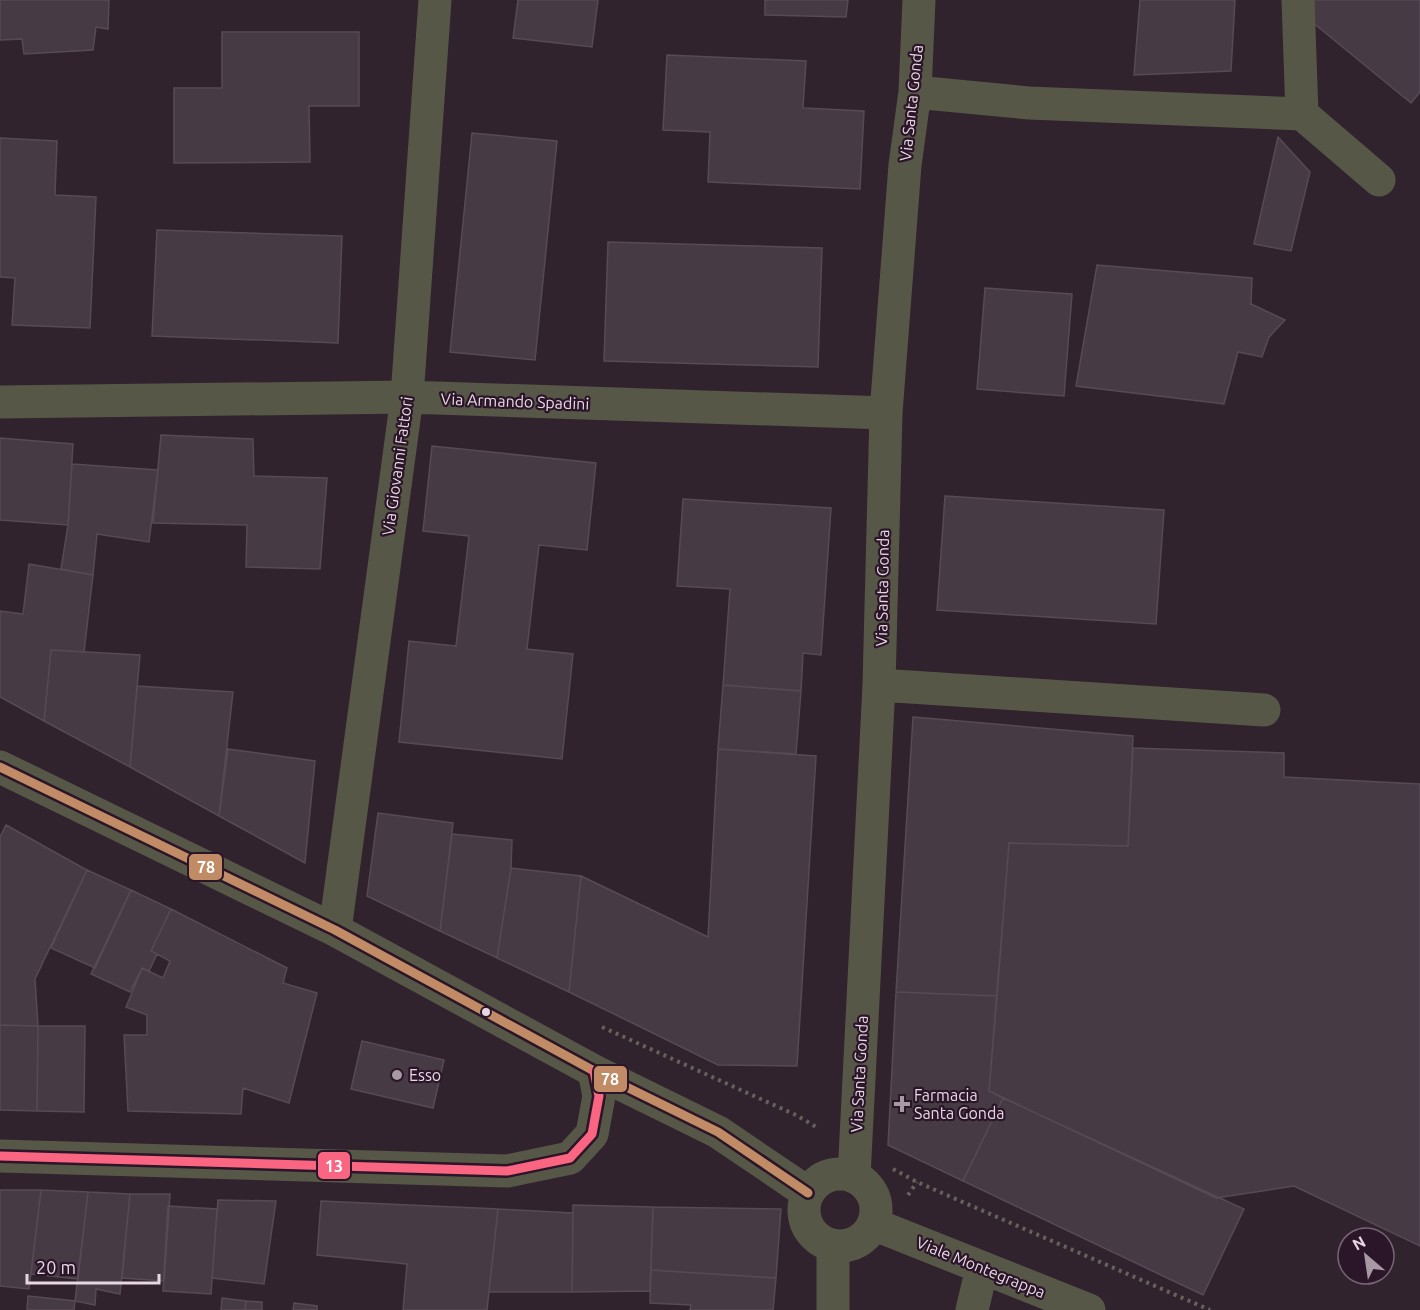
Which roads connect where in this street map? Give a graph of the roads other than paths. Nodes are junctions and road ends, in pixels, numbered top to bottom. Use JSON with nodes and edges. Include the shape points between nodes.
{"nodes":[{"id":1,"x":435,"y":0,"type":"edge"},
{"id":2,"x":919,"y":0,"type":"edge"},
{"id":3,"x":1298,"y":0,"type":"edge"},
{"id":4,"x":915,"y":92,"type":"junction"},
{"id":5,"x":1302,"y":114,"type":"junction"},
{"id":6,"x":1379,"y":180,"type":"dead end"},
{"id":7,"x":407,"y":397,"type":"junction"},
{"id":8,"x":0,"y":402,"type":"edge"},
{"id":9,"x":886,"y":413,"type":"junction"},
{"id":10,"x":879,"y":685,"type":"junction"},
{"id":11,"x":1264,"y":710,"type":"dead end"},
{"id":12,"x":0,"y":766,"type":"edge"},
{"id":13,"x":335,"y":930,"type":"junction"},
{"id":14,"x":594,"y":1071,"type":"junction"},
{"id":15,"x":0,"y":1156,"type":"edge"},
{"id":16,"x":854,"y":1177,"type":"junction"},
{"id":17,"x":808,"y":1193,"type":"junction"},
{"id":18,"x":873,"y":1224,"type":"junction"},
{"id":19,"x":834,"y":1246,"type":"junction"},
{"id":20,"x":982,"y":1268,"type":"junction"},
{"id":21,"x":833,"y":1310,"type":"edge"},
{"id":22,"x":972,"y":1310,"type":"edge"},
{"id":23,"x":1089,"y":1310,"type":"edge"}],
"edges":[{"from":1,"to":7,"type":"street","name":"Via Giovanni Fattori"},
{"from":2,"to":4,"type":"street","name":"Via Santa Gonda"},
{"from":3,"to":5,"type":"street"},
{"from":4,"to":5,"type":"street","via":[[1029,103]]},
{"from":4,"to":9,"type":"street","name":"Via Santa Gonda","via":[[904,165]]},
{"from":5,"to":6,"type":"street"},
{"from":7,"to":8,"type":"street","name":"Via Armando Spadini"},
{"from":7,"to":9,"type":"street","name":"Via Armando Spadini"},
{"from":7,"to":13,"type":"street","name":"Via Giovanni Fattori"},
{"from":9,"to":10,"type":"street","name":"Via Santa Gonda"},
{"from":10,"to":11,"type":"street"},
{"from":10,"to":16,"type":"street","name":"Via Santa Gonda"},
{"from":12,"to":13,"type":"street"},
{"from":13,"to":14,"type":"street"},
{"from":14,"to":15,"type":"street","via":[[599,1096],[592,1134],[570,1158],[507,1171]]},
{"from":14,"to":17,"type":"street","via":[[718,1132]]},
{"from":16,"to":17,"type":"street","via":[[834,1174],[815,1184]]},
{"from":16,"to":18,"type":"street","via":[[871,1192],[876,1213]]},
{"from":17,"to":19,"type":"street","via":[[804,1203],[807,1226],[823,1242]]},
{"from":18,"to":19,"type":"street","via":[[857,1242]]},
{"from":18,"to":20,"type":"street","name":"Viale Montegrappa"},
{"from":19,"to":21,"type":"street"},
{"from":20,"to":22,"type":"street"},
{"from":20,"to":23,"type":"street","name":"Viale Montegrappa"}]}
